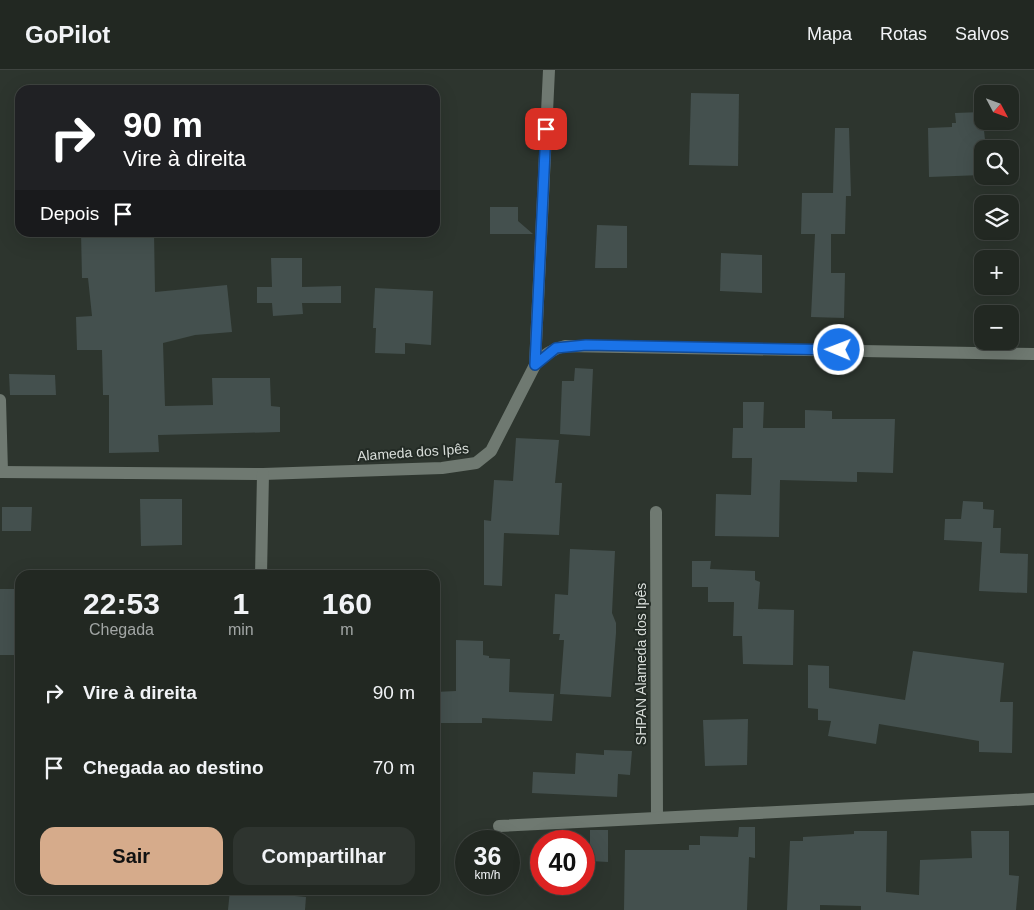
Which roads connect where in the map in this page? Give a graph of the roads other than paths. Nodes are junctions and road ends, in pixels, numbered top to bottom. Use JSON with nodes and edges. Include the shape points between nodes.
{"nodes":[{"id":1,"x":549,"y":70,"type":"edge"},
{"id":2,"x":1034,"y":354,"type":"edge"},
{"id":3,"x":535,"y":365,"type":"junction"},
{"id":4,"x":0,"y":400,"type":"edge"},
{"id":5,"x":1,"y":472,"type":"edge"},
{"id":6,"x":263,"y":474,"type":"junction"},
{"id":7,"x":656,"y":512,"type":"dead end"},
{"id":8,"x":261,"y":570,"type":"edge"},
{"id":9,"x":1034,"y":798,"type":"edge"},
{"id":10,"x":657,"y":817,"type":"junction"},
{"id":11,"x":499,"y":826,"type":"dead end"}],
"edges":[{"from":1,"to":3,"type":"street"},
{"from":2,"to":3,"type":"street","name":"Alameda dos Ipês","via":[[586,345],[556,348]]},
{"from":3,"to":6,"type":"street","name":"Alameda dos Ipês","via":[[491,451],[476,463],[442,468]]},
{"from":4,"to":5,"type":"street"},
{"from":5,"to":6,"type":"street","name":"Alameda dos Ipês"},
{"from":6,"to":8,"type":"street"},
{"from":7,"to":10,"type":"street","name":"SHPAN Alameda dos Ipês"},
{"from":9,"to":10,"type":"street"},
{"from":10,"to":11,"type":"street"}]}
